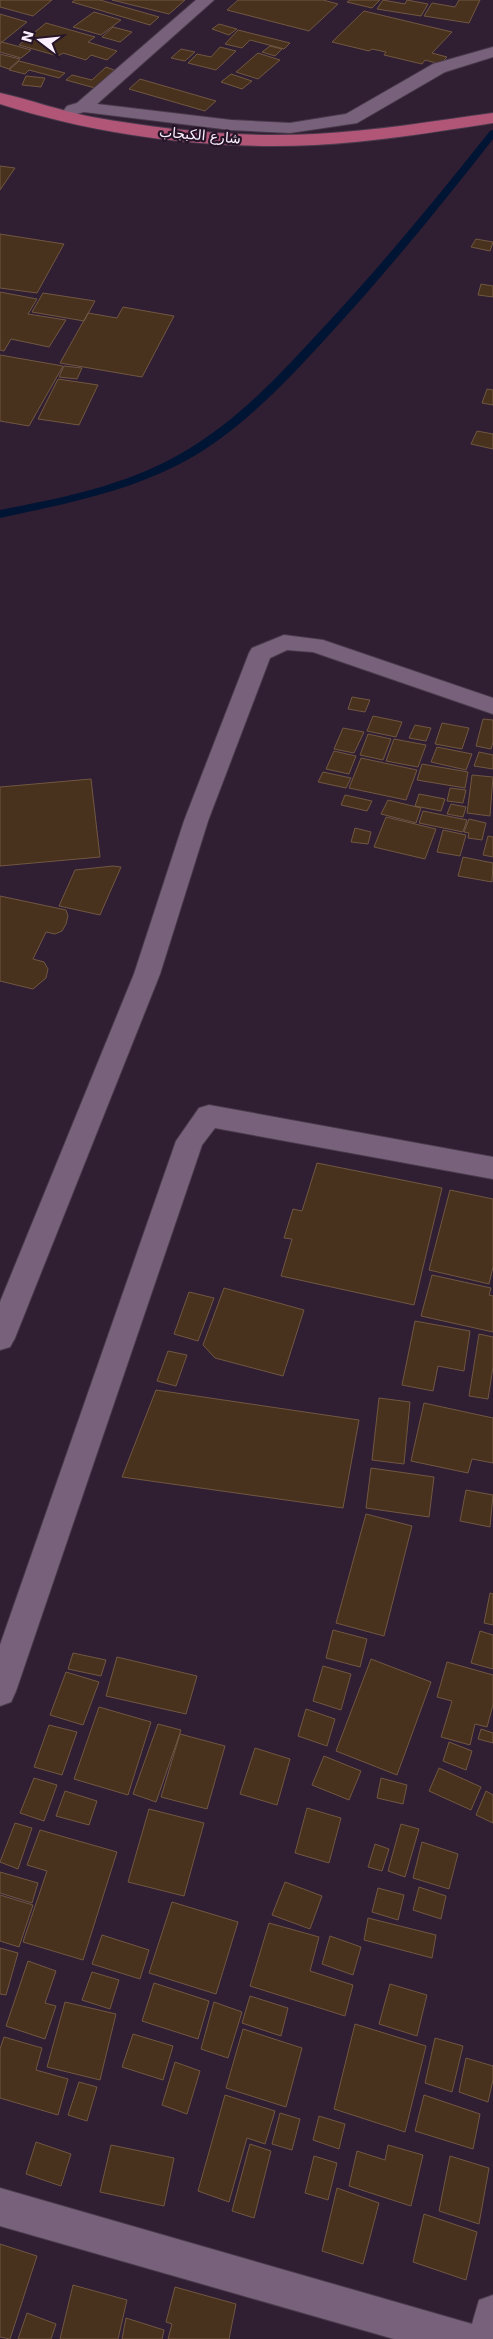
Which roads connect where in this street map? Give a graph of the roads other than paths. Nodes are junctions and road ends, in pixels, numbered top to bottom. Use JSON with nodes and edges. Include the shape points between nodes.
{"nodes":[{"id":1,"x":206,"y":0,"type":"edge"},
{"id":2,"x":493,"y":52,"type":"edge"},
{"id":3,"x":0,"y":98,"type":"edge"},
{"id":4,"x":83,"y":107,"type":"junction"},
{"id":5,"x":56,"y":115,"type":"junction"},
{"id":6,"x":493,"y":118,"type":"edge"},
{"id":7,"x":493,"y":706,"type":"edge"},
{"id":8,"x":493,"y":1168,"type":"edge"},
{"id":9,"x":0,"y":1338,"type":"edge"},
{"id":10,"x":0,"y":1691,"type":"edge"},
{"id":11,"x":0,"y":2208,"type":"edge"},
{"id":12,"x":493,"y":2314,"type":"edge"},
{"id":13,"x":461,"y":2339,"type":"edge"},
{"id":14,"x":488,"y":2339,"type":"edge"}],
"edges":[{"from":1,"to":4,"type":"street"},
{"from":2,"to":4,"type":"street","via":[[439,68],[351,119],[290,128],[231,125]]},
{"from":3,"to":5,"type":"main road","name":"شارع الكبجاب"},
{"from":4,"to":5,"type":"street"},
{"from":5,"to":6,"type":"main road","name":"شارع الكبجاب","via":[[156,131],[256,140],[349,137]]},
{"from":7,"to":9,"type":"street","via":[[315,645],[284,642],[260,653],[196,820],[147,974]]},
{"from":8,"to":10,"type":"street","via":[[209,1116],[190,1141]]},
{"from":11,"to":13,"type":"street"},
{"from":12,"to":14,"type":"street"}]}
